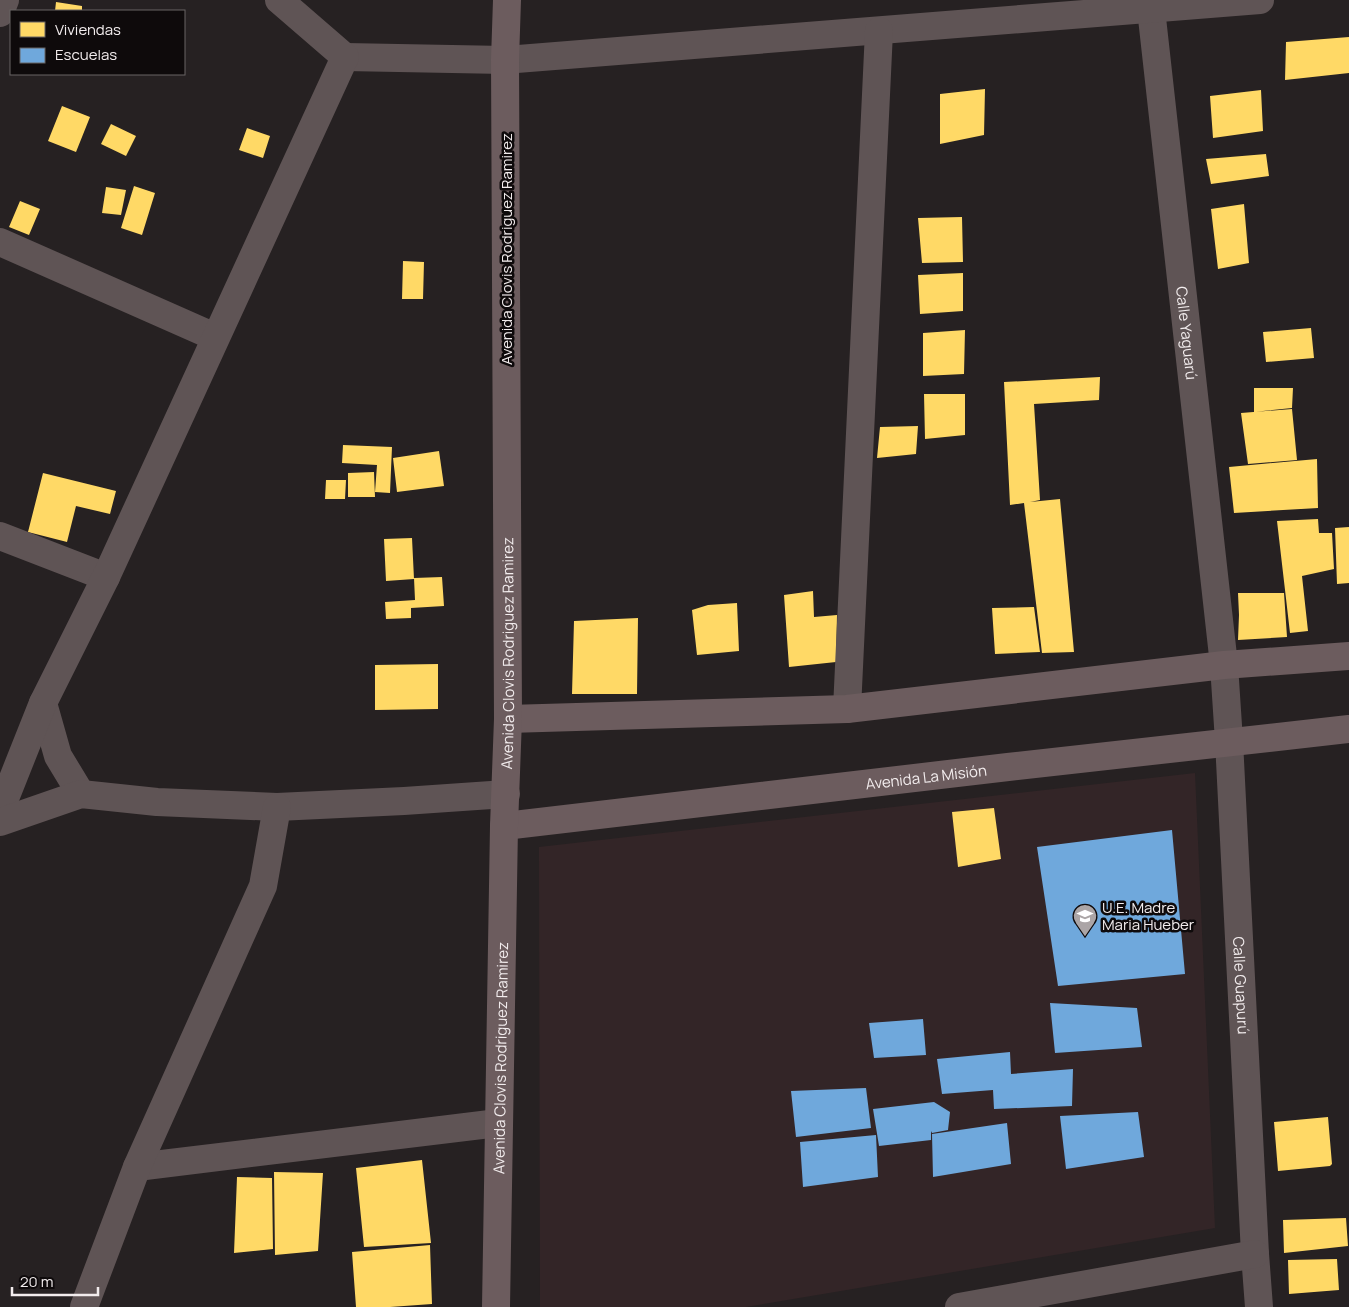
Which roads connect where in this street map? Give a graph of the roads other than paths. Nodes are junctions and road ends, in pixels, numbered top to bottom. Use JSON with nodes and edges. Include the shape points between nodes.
{"nodes":[{"id":1,"x":5,"y":0,"type":"edge"},
{"id":2,"x":279,"y":0,"type":"edge"},
{"id":3,"x":507,"y":0,"type":"edge"},
{"id":4,"x":1260,"y":0,"type":"edge"},
{"id":5,"x":1150,"y":4,"type":"edge"},
{"id":6,"x":0,"y":13,"type":"edge"},
{"id":7,"x":879,"y":30,"type":"junction"},
{"id":8,"x":345,"y":57,"type":"junction"},
{"id":9,"x":505,"y":60,"type":"junction"},
{"id":10,"x":0,"y":242,"type":"edge"},
{"id":11,"x":215,"y":337,"type":"junction"},
{"id":12,"x":0,"y":536,"type":"edge"},
{"id":13,"x":106,"y":577,"type":"junction"},
{"id":14,"x":1349,"y":656,"type":"edge"},
{"id":15,"x":1224,"y":665,"type":"junction"},
{"id":16,"x":43,"y":702,"type":"junction"},
{"id":17,"x":847,"y":709,"type":"junction"},
{"id":18,"x":508,"y":719,"type":"junction"},
{"id":19,"x":1349,"y":729,"type":"edge"},
{"id":20,"x":1229,"y":741,"type":"junction"},
{"id":21,"x":82,"y":794,"type":"junction"},
{"id":22,"x":506,"y":794,"type":"junction"},
{"id":23,"x":277,"y":807,"type":"junction"},
{"id":24,"x":0,"y":811,"type":"edge"},
{"id":25,"x":0,"y":822,"type":"edge"},
{"id":26,"x":504,"y":826,"type":"junction"},
{"id":27,"x":498,"y":1123,"type":"junction"},
{"id":28,"x":138,"y":1167,"type":"junction"},
{"id":29,"x":1255,"y":1254,"type":"junction"},
{"id":30,"x":84,"y":1307,"type":"edge"},
{"id":31,"x":496,"y":1307,"type":"edge"},
{"id":32,"x":959,"y":1307,"type":"edge"},
{"id":33,"x":1259,"y":1307,"type":"edge"}],
"edges":[{"from":1,"to":6,"type":"street"},
{"from":2,"to":8,"type":"street"},
{"from":3,"to":9,"type":"main road","name":"Avenida Clovis Rodriguez Ramirez"},
{"from":4,"to":5,"type":"street"},
{"from":5,"to":7,"type":"street"},
{"from":5,"to":15,"type":"street","name":"Calle Yaguarú"},
{"from":7,"to":9,"type":"street"},
{"from":7,"to":17,"type":"street"},
{"from":8,"to":9,"type":"street"},
{"from":8,"to":11,"type":"street"},
{"from":9,"to":18,"type":"main road","name":"Avenida Clovis Rodriguez Ramirez"},
{"from":10,"to":11,"type":"street"},
{"from":11,"to":13,"type":"street"},
{"from":12,"to":13,"type":"street"},
{"from":13,"to":16,"type":"street"},
{"from":14,"to":15,"type":"main road"},
{"from":15,"to":17,"type":"main road"},
{"from":15,"to":20,"type":"street","name":"Calle Guapurú"},
{"from":16,"to":21,"type":"street","via":[[58,756]]},
{"from":16,"to":24,"type":"street"},
{"from":17,"to":18,"type":"main road"},
{"from":18,"to":22,"type":"main road","name":"Avenida Clovis Rodriguez Ramirez"},
{"from":19,"to":20,"type":"main road","name":"Avenida La Misión"},
{"from":20,"to":26,"type":"main road","name":"Avenida La Misión"},
{"from":20,"to":29,"type":"street","name":"Calle Guapurú"},
{"from":21,"to":23,"type":"street","via":[[157,802]]},
{"from":21,"to":25,"type":"street"},
{"from":22,"to":23,"type":"street"},
{"from":22,"to":26,"type":"main road","name":"Avenida Clovis Rodriguez Ramirez"},
{"from":23,"to":28,"type":"street","via":[[263,886]]},
{"from":26,"to":27,"type":"main road","name":"Avenida Clovis Rodriguez Ramirez"},
{"from":27,"to":28,"type":"street"},
{"from":27,"to":31,"type":"main road","name":"Avenida Clovis Rodriguez Ramirez"},
{"from":28,"to":30,"type":"street"},
{"from":29,"to":32,"type":"street"},
{"from":29,"to":33,"type":"street","name":"Calle Guapurú"}]}
